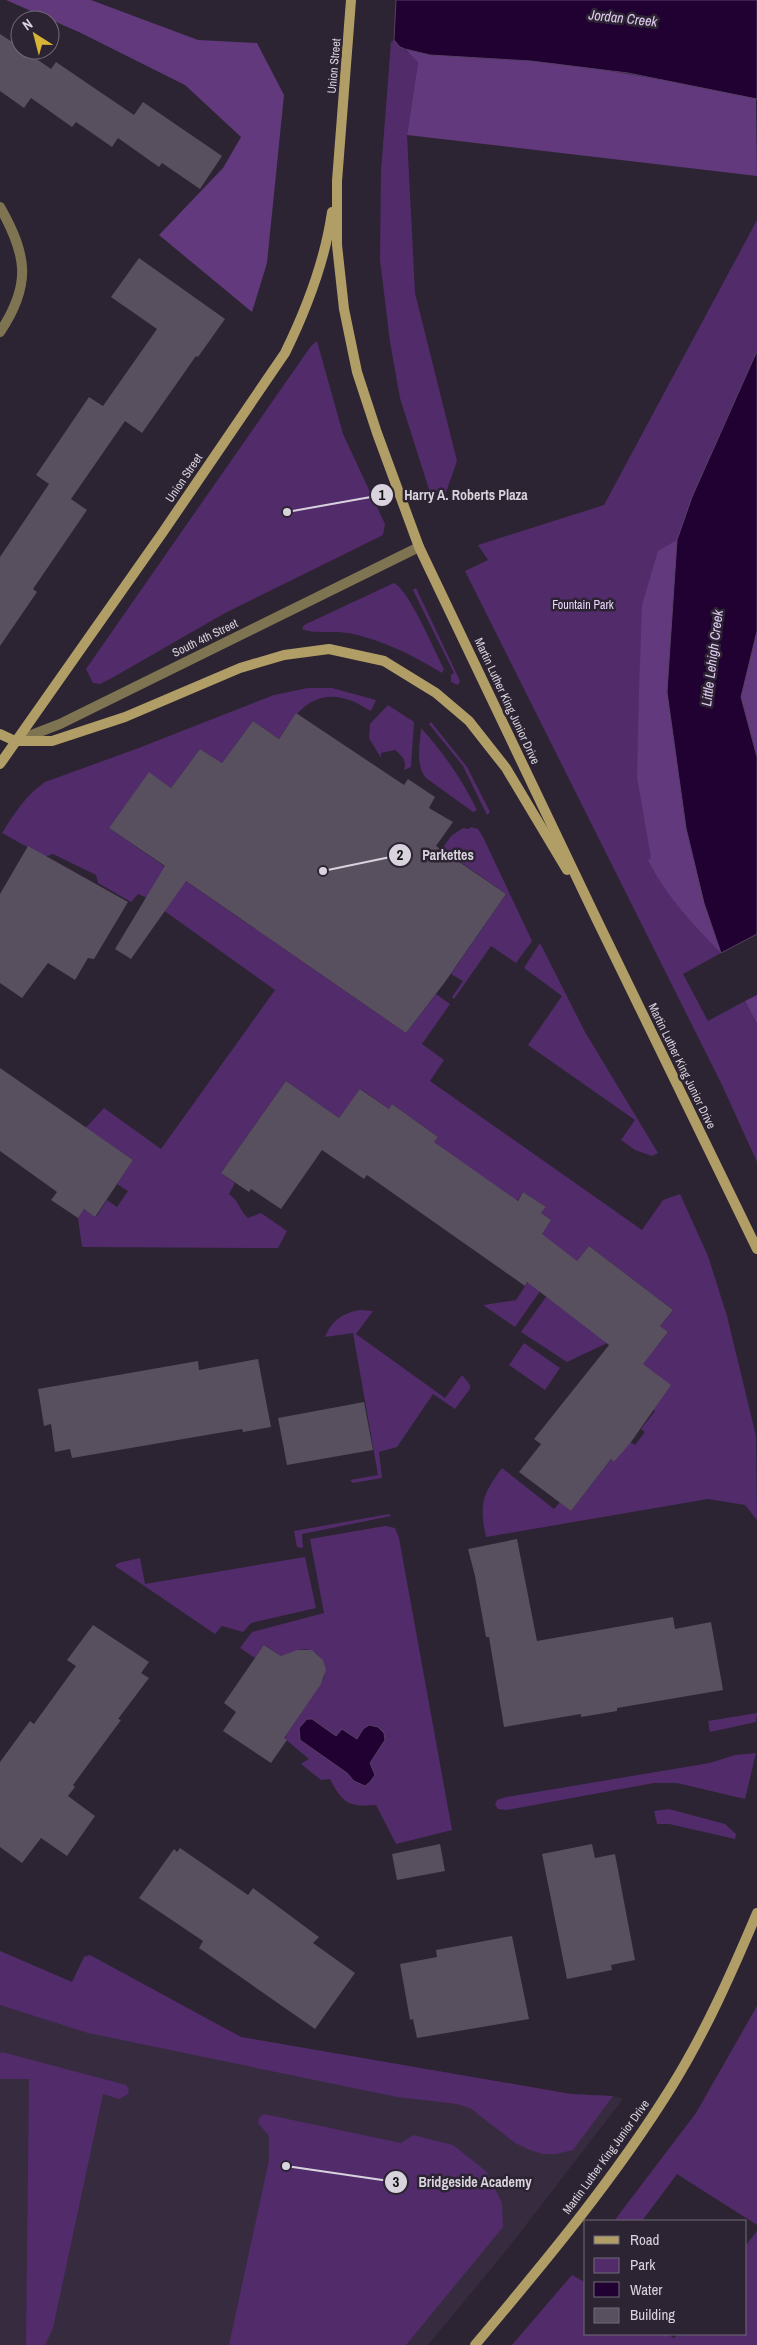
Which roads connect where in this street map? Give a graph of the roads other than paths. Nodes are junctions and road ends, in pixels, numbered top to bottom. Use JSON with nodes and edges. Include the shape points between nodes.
{"nodes":[{"id":1,"x":351,"y":0,"type":"edge"},
{"id":2,"x":340,"y":134,"type":"joint"},
{"id":3,"x":337,"y":181,"type":"junction"},
{"id":4,"x":0,"y":207,"type":"edge"},
{"id":5,"x":0,"y":332,"type":"edge"},
{"id":6,"x":420,"y":546,"type":"junction"},
{"id":7,"x":0,"y":734,"type":"edge"},
{"id":8,"x":16,"y":741,"type":"junction"},
{"id":9,"x":0,"y":764,"type":"edge"},
{"id":10,"x":596,"y":918,"type":"junction"},
{"id":11,"x":757,"y":1249,"type":"edge"},
{"id":12,"x":757,"y":1913,"type":"edge"},
{"id":13,"x":475,"y":2345,"type":"edge"}],
"edges":[{"from":1,"to":2,"type":"main road","name":"Union Street"},
{"from":2,"to":3,"type":"main road","name":"Martin Luther King Junior Drive"},
{"from":3,"to":6,"type":"main road","name":"Martin Luther King Junior Drive","via":[[338,254],[344,309],[357,372]]},
{"from":3,"to":8,"type":"main road","name":"Union Street","via":[[316,277],[285,352]]},
{"from":4,"to":5,"type":"street","via":[[19,246],[23,270],[19,298]]},
{"from":6,"to":8,"type":"street","name":"South 4th Street","via":[[60,724]]},
{"from":6,"to":10,"type":"main road","name":"Martin Luther King Junior Drive"},
{"from":7,"to":8,"type":"main road"},
{"from":8,"to":9,"type":"main road","name":"Union Street"},
{"from":8,"to":10,"type":"main road","via":[[52,741],[125,717],[240,668],[284,655],[329,649],[384,661],[436,693],[469,721],[506,768]]},
{"from":10,"to":11,"type":"main road","name":"Martin Luther King Junior Drive"},
{"from":12,"to":13,"type":"main road","name":"Martin Luther King Junior Drive","via":[[721,1997],[673,2085],[636,2142]]}]}
